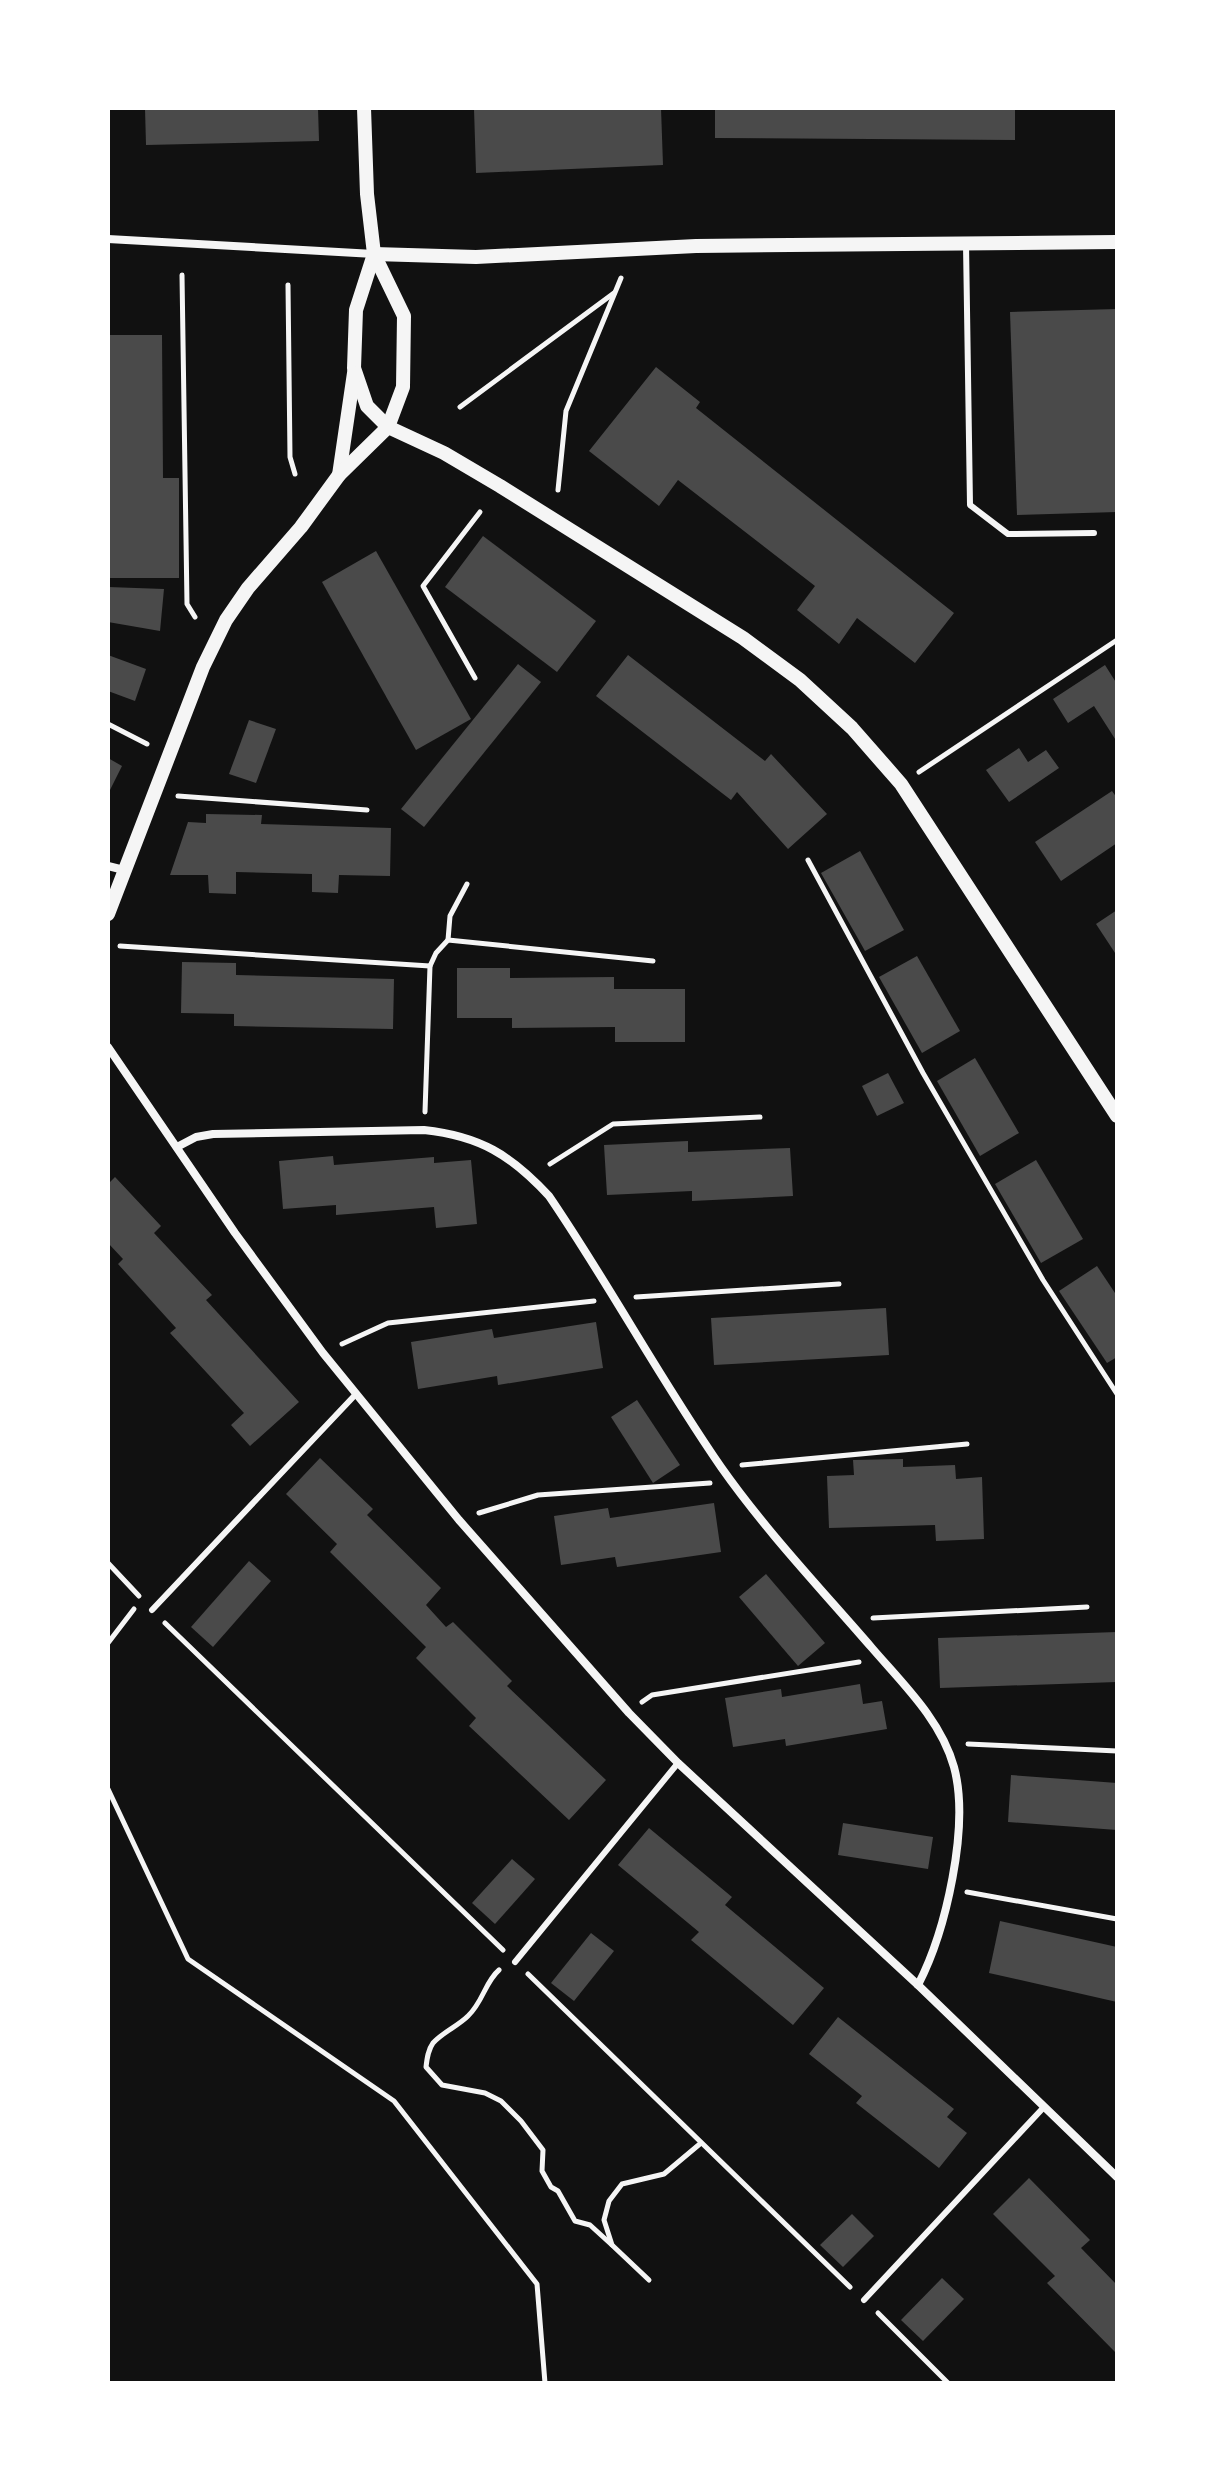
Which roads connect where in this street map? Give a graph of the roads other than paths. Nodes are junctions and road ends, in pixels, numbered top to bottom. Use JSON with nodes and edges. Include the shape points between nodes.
{"nodes":[{"id":1,"x":364,"y":108,"type":"edge"},
{"id":2,"x":108,"y":239,"type":"edge"},
{"id":3,"x":1117,"y":242,"type":"edge"},
{"id":4,"x":966,"y":244,"type":"junction"},
{"id":5,"x":374,"y":254,"type":"junction"},
{"id":6,"x":354,"y":368,"type":"junction"},
{"id":7,"x":388,"y":427,"type":"junction"},
{"id":8,"x":339,"y":475,"type":"junction"},
{"id":9,"x":1094,"y":533,"type":"dead end"},
{"id":10,"x":108,"y":866,"type":"edge"},
{"id":11,"x":124,"y":870,"type":"junction"},
{"id":12,"x":108,"y":914,"type":"edge"},
{"id":13,"x":108,"y":1047,"type":"edge"},
{"id":14,"x":1117,"y":1116,"type":"edge"},
{"id":15,"x":177,"y":1147,"type":"junction"},
{"id":16,"x":356,"y":1394,"type":"junction"},
{"id":17,"x":152,"y":1610,"type":"dead end"},
{"id":18,"x":678,"y":1763,"type":"junction"},
{"id":19,"x":515,"y":1962,"type":"dead end"},
{"id":20,"x":918,"y":1985,"type":"junction"},
{"id":21,"x":1044,"y":2107,"type":"junction"},
{"id":22,"x":1117,"y":2177,"type":"edge"},
{"id":23,"x":864,"y":2300,"type":"dead end"}],
"edges":[{"from":1,"to":5,"type":"street"},
{"from":2,"to":5,"type":"street"},
{"from":3,"to":4,"type":"street"},
{"from":4,"to":5,"type":"street","via":[[696,246],[467,257]]},
{"from":4,"to":9,"type":"lane","via":[[970,505],[1008,534]]},
{"from":5,"to":6,"type":"street","via":[[356,310]]},
{"from":5,"to":7,"type":"street","via":[[404,316],[403,387]]},
{"from":6,"to":7,"type":"street","via":[[367,406]]},
{"from":6,"to":8,"type":"street"},
{"from":7,"to":8,"type":"street"},
{"from":7,"to":14,"type":"street","via":[[500,486],[743,638],[852,728],[901,784]]},
{"from":8,"to":11,"type":"street","via":[[226,620]]},
{"from":10,"to":11,"type":"street"},
{"from":11,"to":12,"type":"street"},
{"from":13,"to":15,"type":"street"},
{"from":15,"to":16,"type":"street"},
{"from":15,"to":20,"type":"street","via":[[213,1134],[424,1130],[454,1133],[483,1144],[531,1176],[563,1217],[721,1467],[911,1692],[946,1745],[959,1810],[950,1888],[938,1941]]},
{"from":16,"to":17,"type":"lane"},
{"from":16,"to":18,"type":"street","via":[[459,1520]]},
{"from":18,"to":19,"type":"lane"},
{"from":18,"to":20,"type":"street"},
{"from":20,"to":21,"type":"street"},
{"from":21,"to":22,"type":"street"},
{"from":21,"to":23,"type":"lane"}]}
